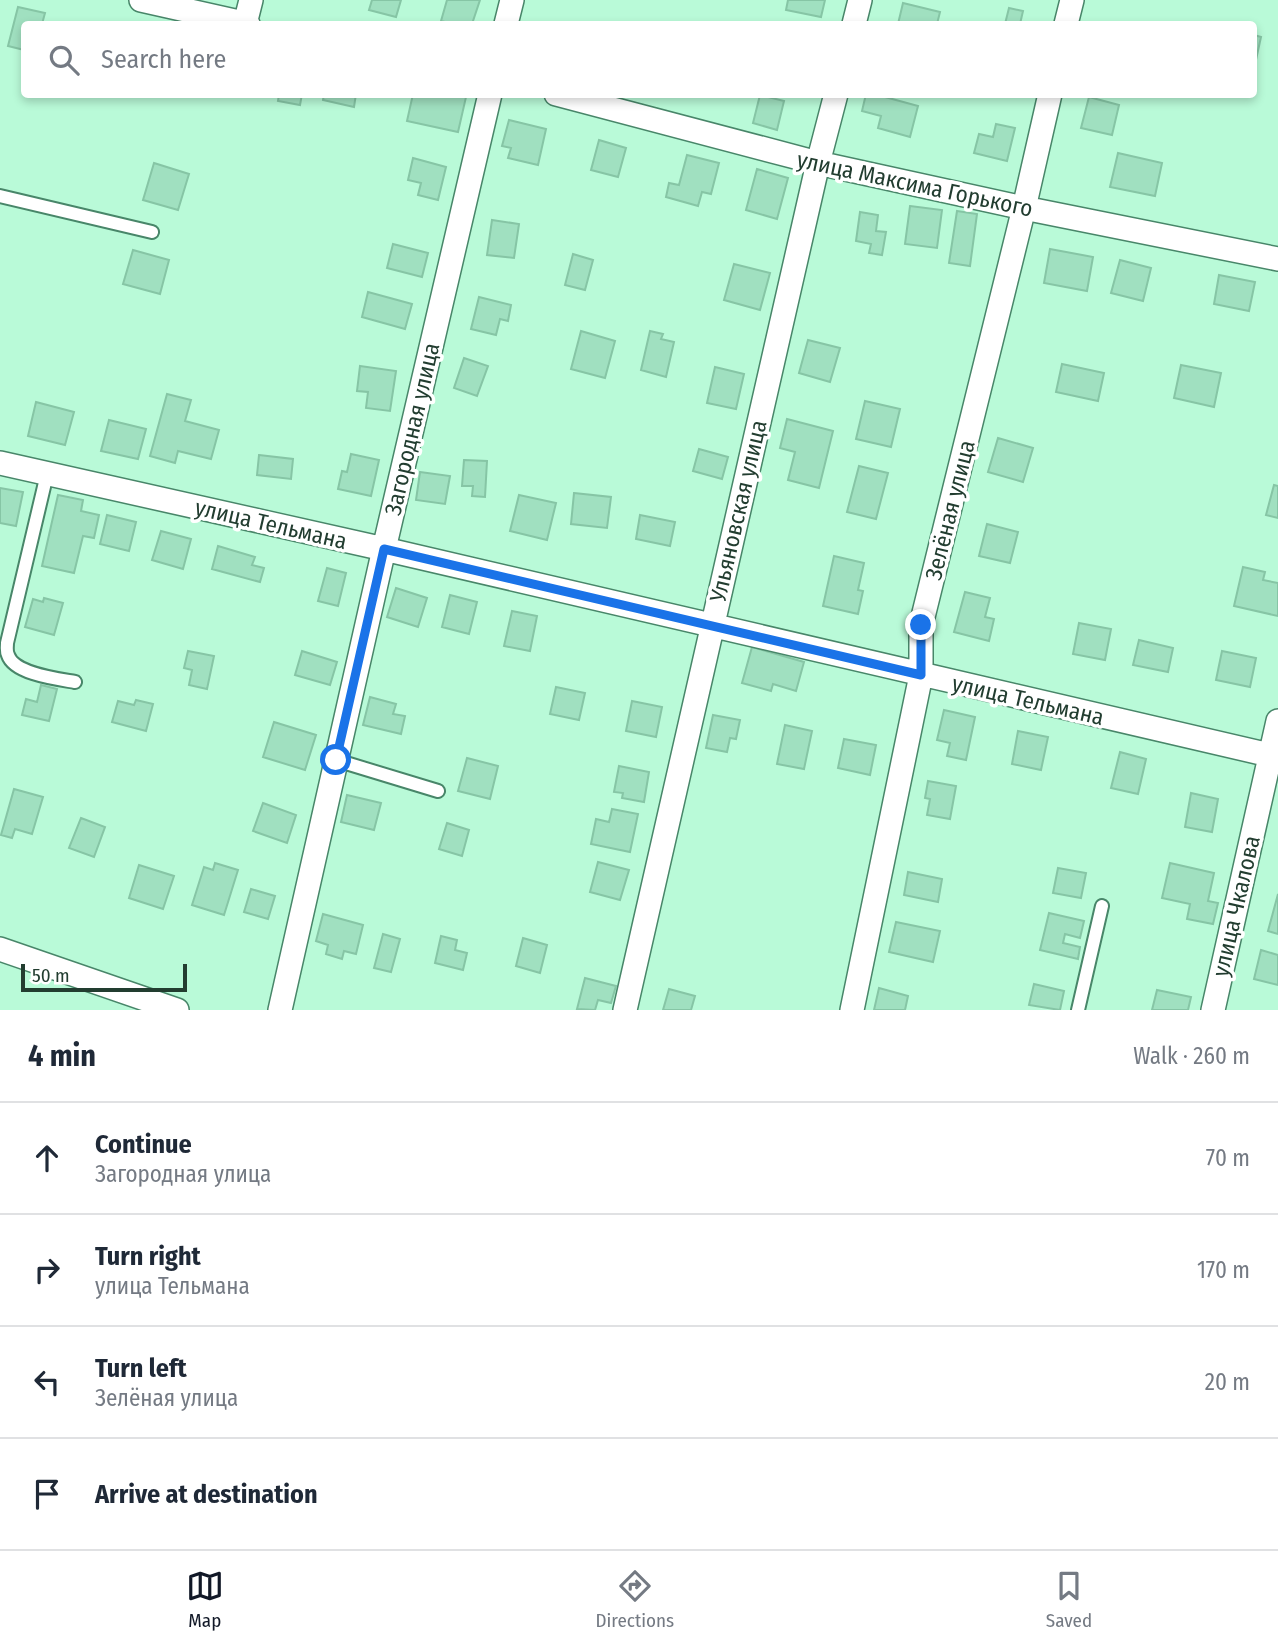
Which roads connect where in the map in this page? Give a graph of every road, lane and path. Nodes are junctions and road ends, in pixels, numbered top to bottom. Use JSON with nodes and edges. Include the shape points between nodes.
{"nodes":[{"id":1,"x":141,"y":0,"type":"edge"},
{"id":2,"x":251,"y":0,"type":"edge"},
{"id":3,"x":512,"y":0,"type":"edge"},
{"id":4,"x":860,"y":0,"type":"edge"},
{"id":5,"x":1072,"y":0,"type":"edge"},
{"id":6,"x":234,"y":21,"type":"edge"},
{"id":7,"x":248,"y":21,"type":"edge"},
{"id":8,"x":507,"y":21,"type":"edge"},
{"id":9,"x":855,"y":21,"type":"edge"},
{"id":10,"x":1067,"y":21,"type":"edge"},
{"id":11,"x":489,"y":98,"type":"edge"},
{"id":12,"x":571,"y":98,"type":"edge"},
{"id":13,"x":835,"y":98,"type":"edge"},
{"id":14,"x":1049,"y":98,"type":"edge"},
{"id":15,"x":818,"y":163,"type":"junction"},
{"id":16,"x":0,"y":195,"type":"edge"},
{"id":17,"x":1024,"y":208,"type":"junction"},
{"id":18,"x":152,"y":232,"type":"dead end"},
{"id":19,"x":1278,"y":259,"type":"edge"},
{"id":20,"x":0,"y":463,"type":"edge"},
{"id":21,"x":47,"y":474,"type":"junction"},
{"id":22,"x":384,"y":549,"type":"junction"},
{"id":23,"x":712,"y":625,"type":"junction"},
{"id":24,"x":921,"y":675,"type":"junction"},
{"id":25,"x":75,"y":682,"type":"dead end"},
{"id":26,"x":1278,"y":721,"type":"edge"},
{"id":27,"x":1274,"y":756,"type":"edge"},
{"id":28,"x":336,"y":760,"type":"junction"},
{"id":29,"x":438,"y":790,"type":"dead end"},
{"id":30,"x":1102,"y":906,"type":"dead end"},
{"id":31,"x":0,"y":949,"type":"edge"},
{"id":32,"x":177,"y":1010,"type":"edge"},
{"id":33,"x":280,"y":1010,"type":"edge"},
{"id":34,"x":625,"y":1010,"type":"edge"},
{"id":35,"x":852,"y":1010,"type":"edge"},
{"id":36,"x":1078,"y":1010,"type":"edge"},
{"id":37,"x":1213,"y":1010,"type":"edge"}],
"edges":[{"from":1,"to":6,"type":"street"},
{"from":2,"to":7,"type":"street"},
{"from":3,"to":8,"type":"street"},
{"from":4,"to":9,"type":"street"},
{"from":5,"to":10,"type":"street"},
{"from":11,"to":22,"type":"street","name":"Загородная улица"},
{"from":12,"to":15,"type":"street","name":"улица Максима Горького"},
{"from":13,"to":15,"type":"street","name":"Ульяновская улица"},
{"from":14,"to":17,"type":"street","name":"Зелёная улица"},
{"from":15,"to":17,"type":"street","name":"улица Максима Горького"},
{"from":15,"to":23,"type":"street","name":"Ульяновская улица"},
{"from":16,"to":18,"type":"lane"},
{"from":17,"to":19,"type":"street","name":"улица Максима Горького"},
{"from":17,"to":24,"type":"street","name":"Зелёная улица","via":[[921,625]]},
{"from":20,"to":21,"type":"street","name":"улица Тельмана"},
{"from":21,"to":22,"type":"street","name":"улица Тельмана"},
{"from":21,"to":25,"type":"lane","via":[[7,643],[8,657],[29,672]]},
{"from":22,"to":23,"type":"street","name":"улица Тельмана"},
{"from":22,"to":28,"type":"street","name":"Загородная улица"},
{"from":23,"to":24,"type":"street","name":"улица Тельмана"},
{"from":23,"to":34,"type":"street","name":"Ульяновская улица"},
{"from":24,"to":27,"type":"street","name":"улица Тельмана"},
{"from":24,"to":35,"type":"street","name":"Зелёная улица"},
{"from":26,"to":27,"type":"street","name":"улица Чкалова"},
{"from":27,"to":37,"type":"street","name":"улица Чкалова"},
{"from":28,"to":29,"type":"lane"},
{"from":28,"to":33,"type":"street","name":"Загородная улица"},
{"from":30,"to":36,"type":"lane"},
{"from":31,"to":32,"type":"street"}]}
